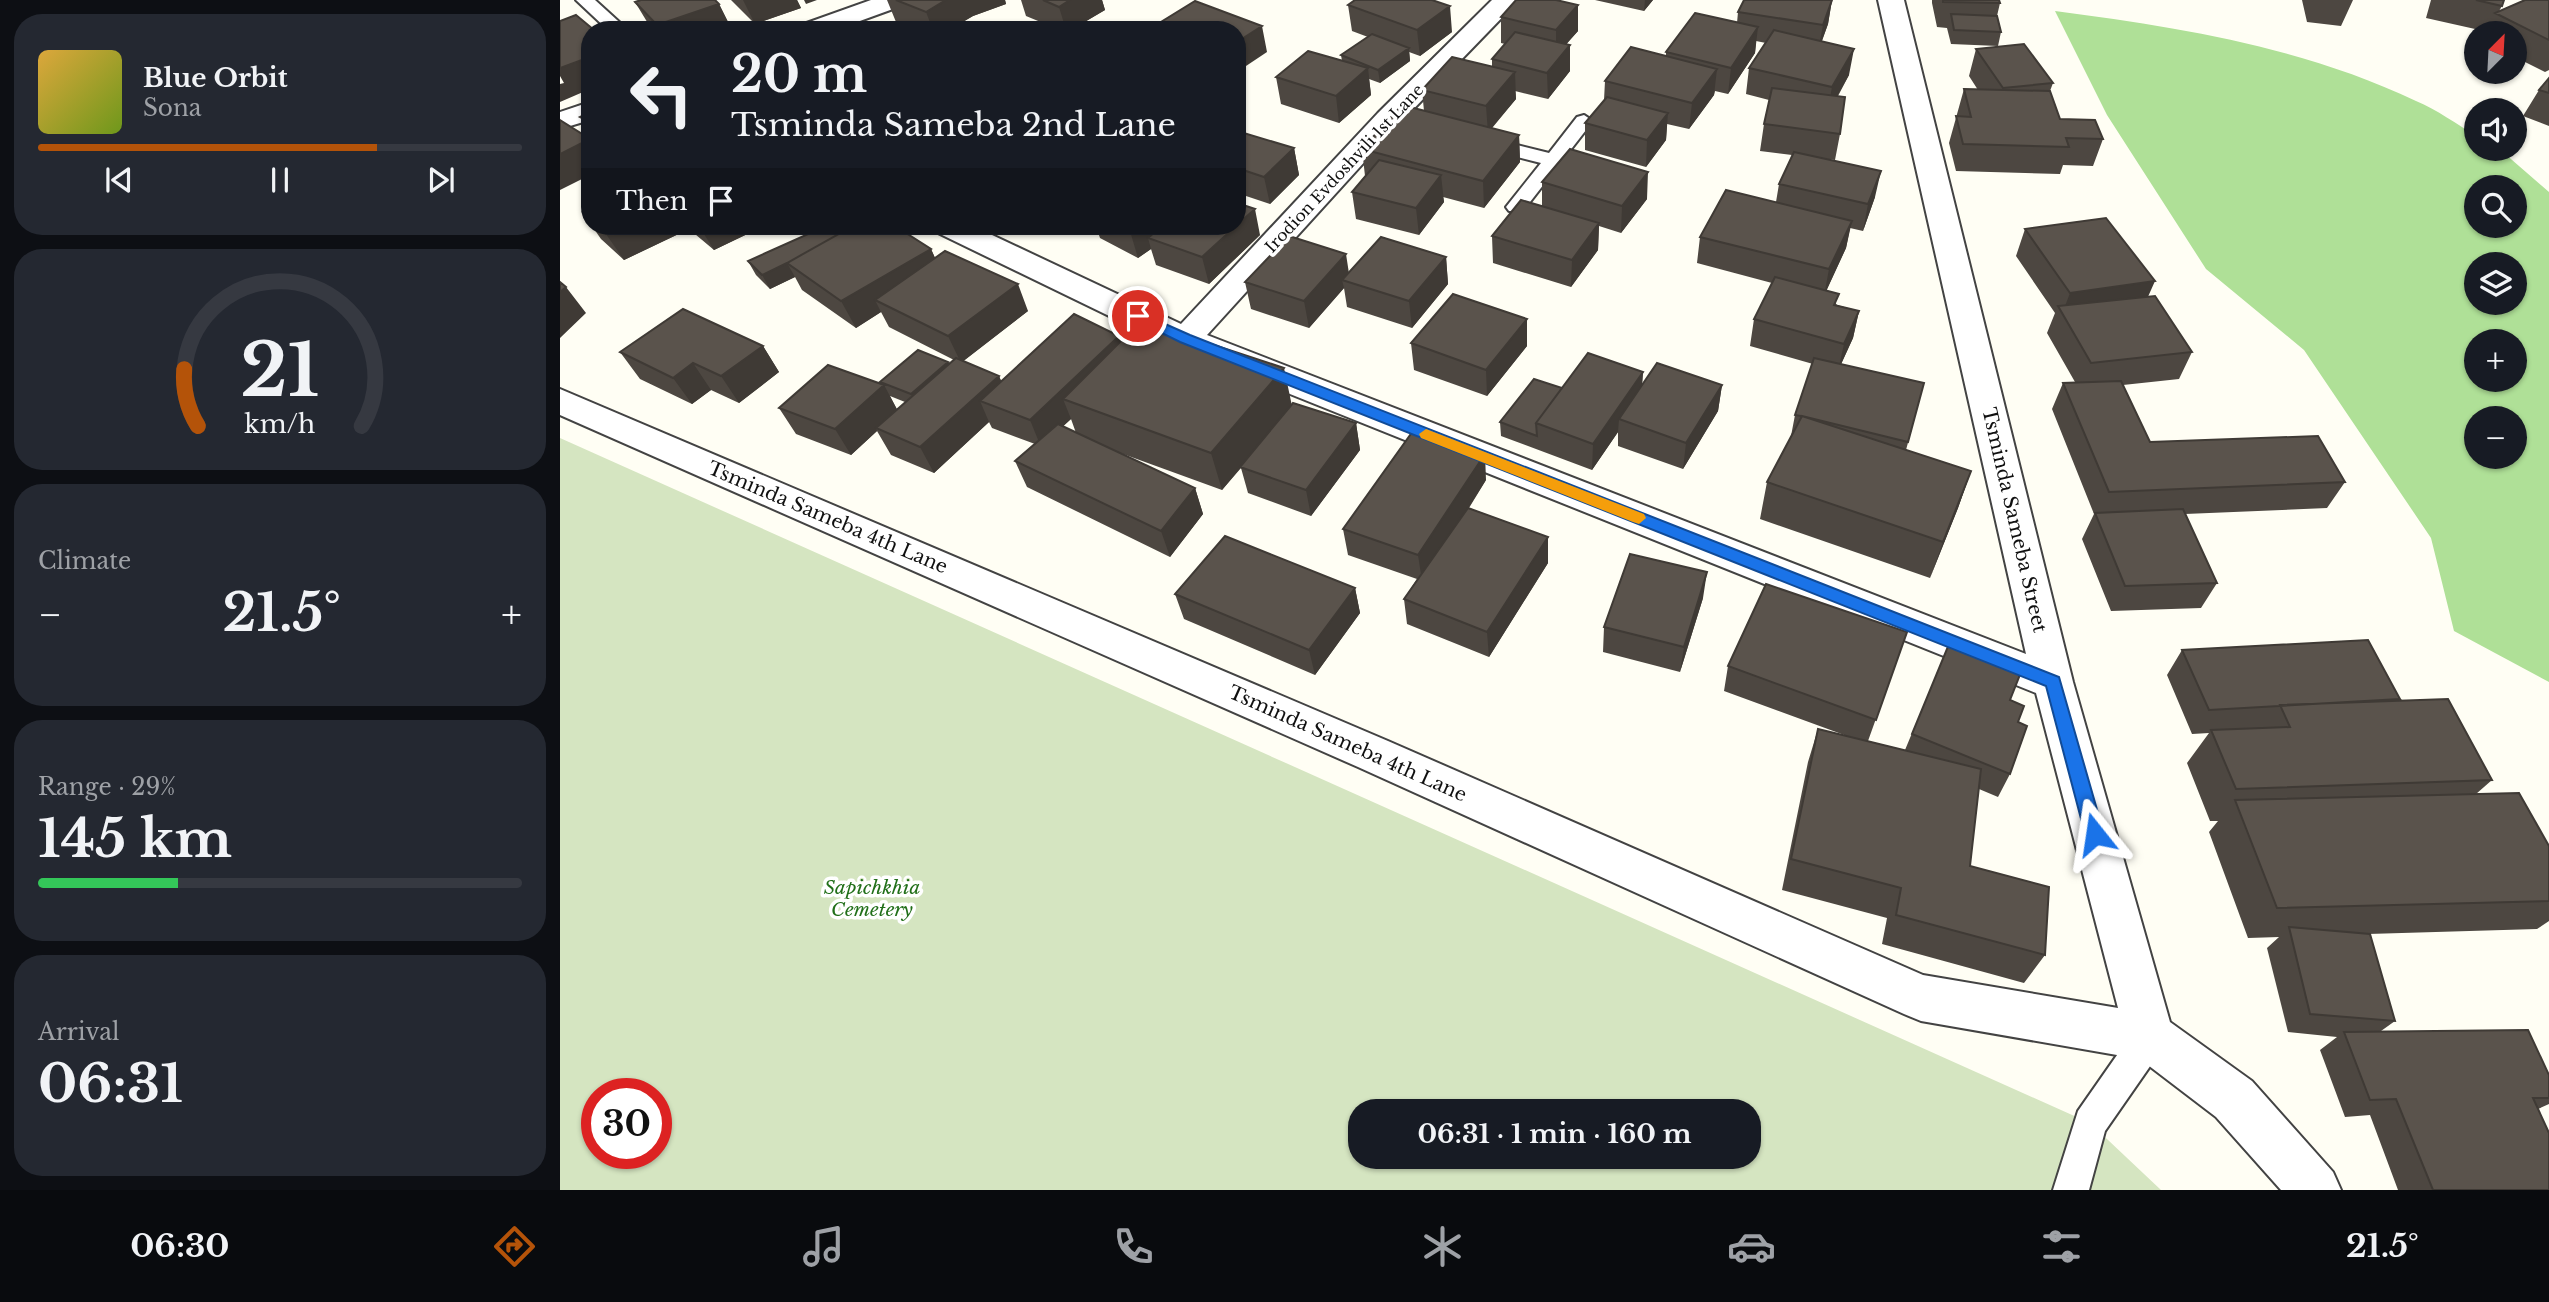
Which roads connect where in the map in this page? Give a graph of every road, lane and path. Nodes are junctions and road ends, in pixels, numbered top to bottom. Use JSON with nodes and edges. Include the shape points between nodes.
{"nodes":[{"id":1,"x":585,"y":0,"type":"edge"},
{"id":2,"x":895,"y":0,"type":"edge"},
{"id":3,"x":1506,"y":0,"type":"edge"},
{"id":4,"x":1891,"y":0,"type":"edge"},
{"id":5,"x":609,"y":21,"type":"edge"},
{"id":6,"x":836,"y":21,"type":"edge"},
{"id":7,"x":581,"y":113,"type":"edge"},
{"id":8,"x":560,"y":121,"type":"edge"},
{"id":9,"x":1584,"y":121,"type":"edge"},
{"id":10,"x":1464,"y":138,"type":"edge"},
{"id":11,"x":1553,"y":160,"type":"junction"},
{"id":12,"x":1516,"y":207,"type":"edge"},
{"id":13,"x":968,"y":235,"type":"edge"},
{"id":14,"x":1185,"y":338,"type":"junction"},
{"id":15,"x":560,"y":401,"type":"edge"},
{"id":16,"x":2053,"y":682,"type":"junction"},
{"id":17,"x":2150,"y":1037,"type":"junction"},
{"id":18,"x":2071,"y":1190,"type":"edge"},
{"id":19,"x":2315,"y":1190,"type":"edge"}],
"edges":[{"from":1,"to":5,"type":"lane"},
{"from":2,"to":6,"type":"street"},
{"from":3,"to":14,"type":"street","name":"Irodion Evdoshvili 1st Lane","via":[[1401,122]]},
{"from":4,"to":16,"type":"street","name":"Tsminda Sameba Street"},
{"from":7,"to":8,"type":"street"},
{"from":9,"to":11,"type":"lane"},
{"from":10,"to":11,"type":"lane"},
{"from":11,"to":12,"type":"lane"},
{"from":13,"to":14,"type":"street"},
{"from":14,"to":16,"type":"street"},
{"from":15,"to":17,"type":"street","name":"Tsminda Sameba 4th Lane","via":[[1921,998]]},
{"from":16,"to":17,"type":"street","name":"Tsminda Sameba Street"},
{"from":17,"to":18,"type":"lane","via":[[2090,1123]]},
{"from":17,"to":19,"type":"street","via":[[2234,1099]]}]}
